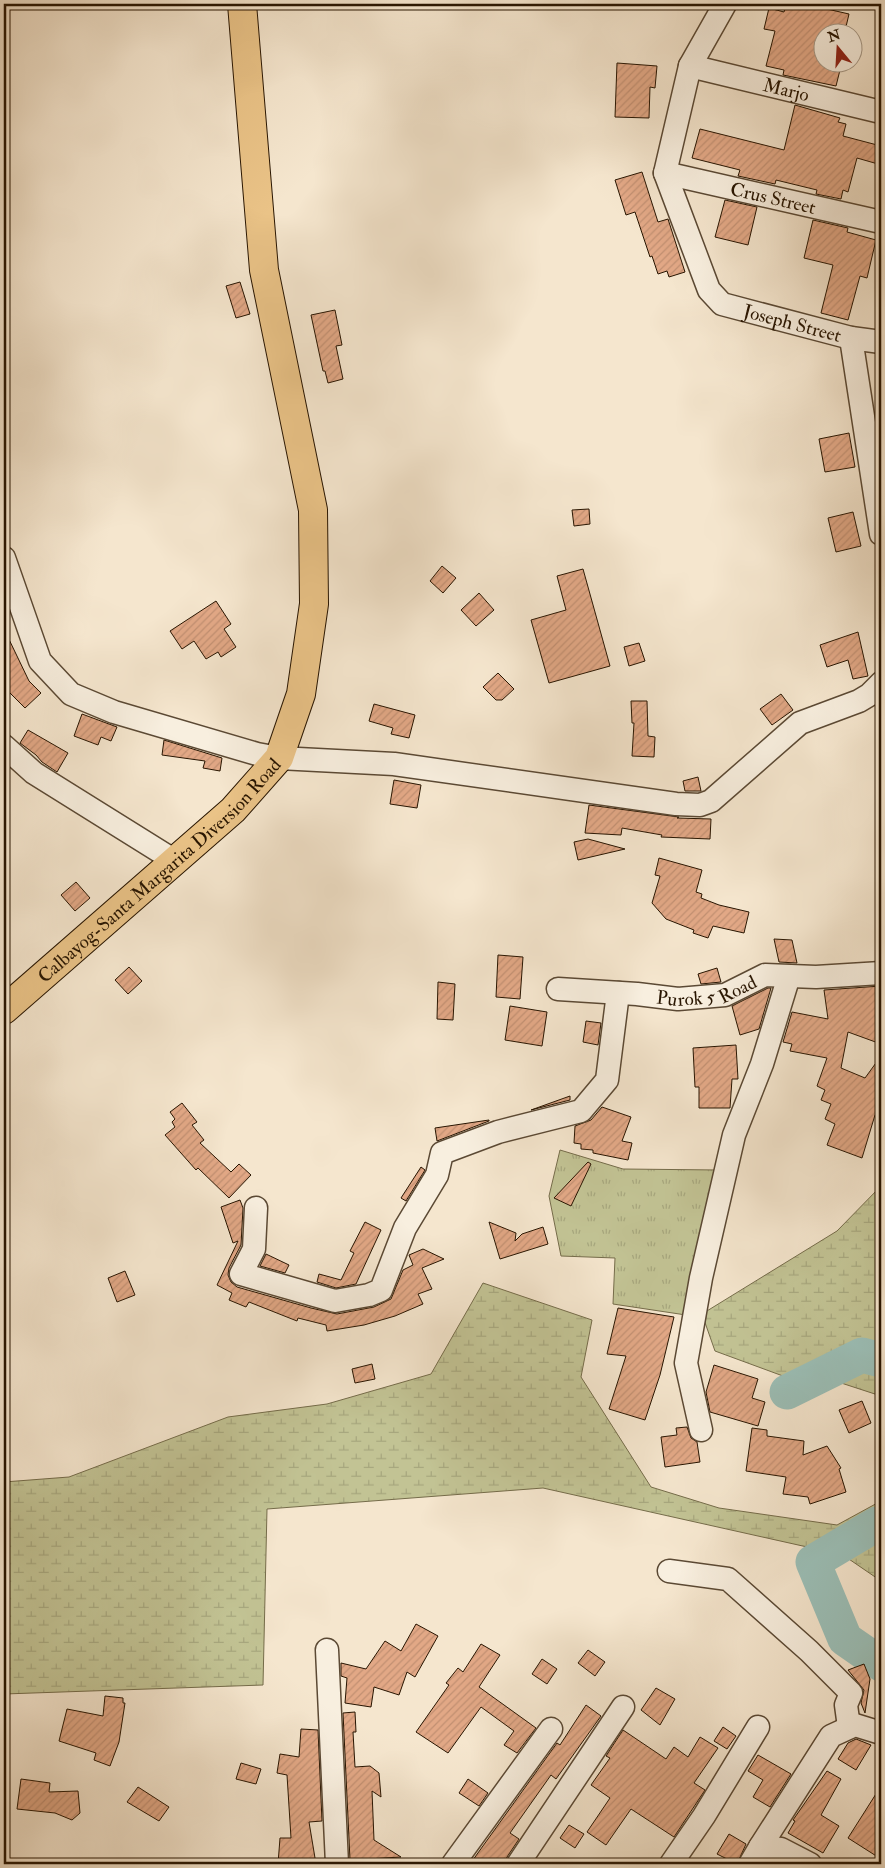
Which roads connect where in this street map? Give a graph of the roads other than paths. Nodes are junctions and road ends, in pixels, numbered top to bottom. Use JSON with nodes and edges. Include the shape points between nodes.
{"nodes":[{"id":1,"x":242,"y":4,"type":"edge"},
{"id":2,"x":725,"y":4,"type":"edge"},
{"id":3,"x":690,"y":66,"type":"junction"},
{"id":4,"x":881,"y":112,"type":"edge"},
{"id":5,"x":665,"y":174,"type":"junction"},
{"id":6,"x":881,"y":222,"type":"edge"},
{"id":7,"x":851,"y":338,"type":"junction"},
{"id":8,"x":881,"y":342,"type":"edge"},
{"id":9,"x":881,"y":534,"type":"edge"},
{"id":10,"x":4,"y":558,"type":"edge"},
{"id":11,"x":881,"y":683,"type":"edge"},
{"id":12,"x":4,"y":746,"type":"edge"},
{"id":13,"x":279,"y":758,"type":"junction"},
{"id":14,"x":175,"y":861,"type":"junction"},
{"id":15,"x":881,"y":973,"type":"edge"},
{"id":16,"x":789,"y":976,"type":"junction"},
{"id":17,"x":558,"y":989,"type":"dead end"},
{"id":18,"x":618,"y":992,"type":"junction"},
{"id":19,"x":4,"y":1010,"type":"edge"},
{"id":20,"x":256,"y":1208,"type":"dead end"},
{"id":21,"x":701,"y":1430,"type":"dead end"},
{"id":22,"x":669,"y":1571,"type":"dead end"},
{"id":23,"x":327,"y":1650,"type":"dead end"},
{"id":24,"x":623,"y":1707,"type":"dead end"},
{"id":25,"x":758,"y":1728,"type":"dead end"},
{"id":26,"x":849,"y":1728,"type":"junction"},
{"id":27,"x":551,"y":1729,"type":"dead end"},
{"id":28,"x":881,"y":1732,"type":"edge"},
{"id":29,"x":755,"y":1856,"type":"edge"},
{"id":30,"x":337,"y":1864,"type":"edge"},
{"id":31,"x":453,"y":1864,"type":"edge"},
{"id":32,"x":518,"y":1864,"type":"edge"},
{"id":33,"x":672,"y":1864,"type":"edge"},
{"id":34,"x":810,"y":1864,"type":"edge"}],
"edges":[{"from":1,"to":13,"type":"highway","name":"Calbayog-Santa Margarita Diversion Road","via":[[264,270],[313,510],[314,604],[301,694]]},
{"from":2,"to":3,"type":"street"},
{"from":3,"to":4,"type":"street","name":"Marjo"},
{"from":3,"to":5,"type":"street"},
{"from":5,"to":6,"type":"street","name":"Crus Street"},
{"from":5,"to":7,"type":"street","name":"Joseph Street","via":[[709,290],[722,304]]},
{"from":7,"to":8,"type":"street","name":"Joseph Street"},
{"from":7,"to":9,"type":"street"},
{"from":10,"to":13,"type":"street","via":[[40,661],[71,694],[114,712]]},
{"from":11,"to":13,"type":"street","via":[[859,701],[800,723],[726,790],[700,805],[394,764]]},
{"from":12,"to":14,"type":"street","via":[[34,773]]},
{"from":13,"to":14,"type":"highway","name":"Calbayog-Santa Margarita Diversion Road","via":[[233,810]]},
{"from":14,"to":19,"type":"highway","name":"Calbayog-Santa Margarita Diversion Road"},
{"from":15,"to":16,"type":"street","name":"Purok 5 Road"},
{"from":16,"to":18,"type":"street","name":"Purok 5 Road","via":[[765,975],[725,995],[687,999]]},
{"from":16,"to":21,"type":"street","via":[[762,1064],[734,1135],[701,1278],[686,1363]]},
{"from":17,"to":18,"type":"street","name":"Purok 5 Road"},
{"from":18,"to":20,"type":"street","via":[[607,1080],[580,1111],[498,1132],[442,1153],[437,1175],[405,1228],[381,1290],[335,1301],[240,1274],[254,1249]]},
{"from":22,"to":26,"type":"street","via":[[728,1579],[851,1693],[846,1705]]},
{"from":23,"to":30,"type":"street"},
{"from":24,"to":32,"type":"street"},
{"from":25,"to":33,"type":"street"},
{"from":26,"to":28,"type":"street","via":[[855,1725]]},
{"from":26,"to":29,"type":"street","via":[[831,1736]]},
{"from":27,"to":31,"type":"street"},
{"from":29,"to":34,"type":"street","via":[[781,1849]]}]}
